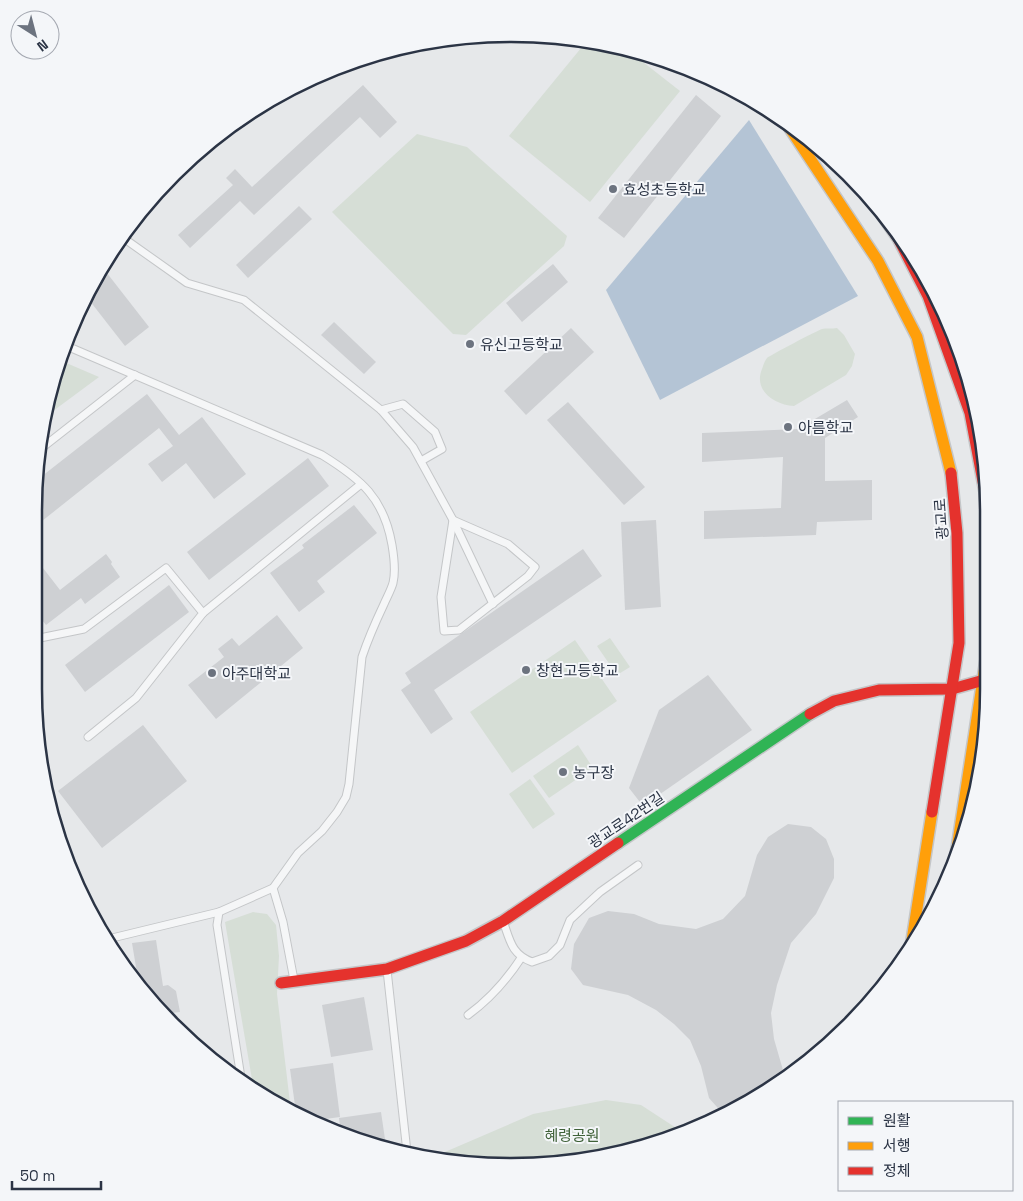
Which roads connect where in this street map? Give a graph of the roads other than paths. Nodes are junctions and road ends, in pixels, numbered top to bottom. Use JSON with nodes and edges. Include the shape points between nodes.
{"nodes":[{"id":1,"x":796,"y":138,"type":"edge"},
{"id":2,"x":128,"y":242,"type":"edge"},
{"id":3,"x":928,"y":297,"type":"edge"},
{"id":4,"x":72,"y":348,"type":"edge"},
{"id":5,"x":134,"y":375,"type":"junction"},
{"id":6,"x":381,"y":410,"type":"junction"},
{"id":7,"x":969,"y":410,"type":"edge"},
{"id":8,"x":48,"y":443,"type":"edge"},
{"id":9,"x":421,"y":461,"type":"junction"},
{"id":10,"x":362,"y":484,"type":"junction"},
{"id":11,"x":453,"y":520,"type":"junction"},
{"id":12,"x":493,"y":604,"type":"junction"},
{"id":13,"x":203,"y":613,"type":"junction"},
{"id":14,"x":42,"y":637,"type":"edge"},
{"id":15,"x":980,"y":682,"type":"edge"},
{"id":16,"x":952,"y":689,"type":"junction"},
{"id":17,"x":979,"y":723,"type":"edge"},
{"id":18,"x":88,"y":737,"type":"dead end"},
{"id":19,"x":962,"y":820,"type":"edge"},
{"id":20,"x":638,"y":865,"type":"dead end"},
{"id":21,"x":273,"y":888,"type":"junction"},
{"id":22,"x":219,"y":912,"type":"junction"},
{"id":23,"x":503,"y":921,"type":"junction"},
{"id":24,"x":914,"y":931,"type":"edge"},
{"id":25,"x":114,"y":938,"type":"edge"},
{"id":26,"x":521,"y":958,"type":"junction"},
{"id":27,"x":387,"y":969,"type":"junction"},
{"id":28,"x":294,"y":982,"type":"junction"},
{"id":29,"x":281,"y":983,"type":"dead end"},
{"id":30,"x":468,"y":1015,"type":"dead end"},
{"id":31,"x":240,"y":1072,"type":"edge"},
{"id":32,"x":406,"y":1146,"type":"edge"}],
"edges":[{"from":1,"to":16,"type":"main road","name":"광교로","via":[[878,261],[917,336],[953,480],[958,533],[958,643]]},
{"from":2,"to":6,"type":"lane","via":[[187,283],[244,300]]},
{"from":3,"to":7,"type":"main road"},
{"from":4,"to":5,"type":"lane"},
{"from":5,"to":8,"type":"lane"},
{"from":5,"to":10,"type":"lane","via":[[322,455]]},
{"from":6,"to":9,"type":"lane","via":[[414,447]]},
{"from":6,"to":9,"type":"lane","via":[[403,404],[435,432],[442,449]]},
{"from":9,"to":11,"type":"lane"},
{"from":10,"to":13,"type":"lane"},
{"from":10,"to":21,"type":"lane","via":[[383,511],[394,559],[393,583],[362,657],[349,784],[338,812],[298,853]]},
{"from":11,"to":12,"type":"lane"},
{"from":11,"to":12,"type":"lane","via":[[508,544],[535,567]]},
{"from":11,"to":12,"type":"lane","via":[[440,597],[444,631],[459,630]]},
{"from":13,"to":14,"type":"lane","via":[[166,568],[84,629]]},
{"from":13,"to":18,"type":"lane","via":[[136,698]]},
{"from":15,"to":16,"type":"main road","name":"광교로42번길"},
{"from":16,"to":23,"type":"main road","name":"광교로42번길","via":[[879,690],[834,702],[793,725]]},
{"from":16,"to":24,"type":"main road","name":"광교로"},
{"from":17,"to":19,"type":"main road"},
{"from":20,"to":26,"type":"lane","via":[[600,892],[570,920],[560,945],[549,956],[532,962]]},
{"from":21,"to":22,"type":"lane"},
{"from":21,"to":28,"type":"lane"},
{"from":22,"to":25,"type":"lane"},
{"from":22,"to":31,"type":"lane","via":[[217,925]]},
{"from":23,"to":26,"type":"lane"},
{"from":23,"to":27,"type":"main road","name":"광교로42번길","via":[[466,941]]},
{"from":26,"to":30,"type":"lane","via":[[486,1002]]},
{"from":27,"to":28,"type":"main road","name":"광교로42번길"},
{"from":27,"to":32,"type":"lane"},
{"from":28,"to":29,"type":"main road","name":"광교로42번길"}]}
